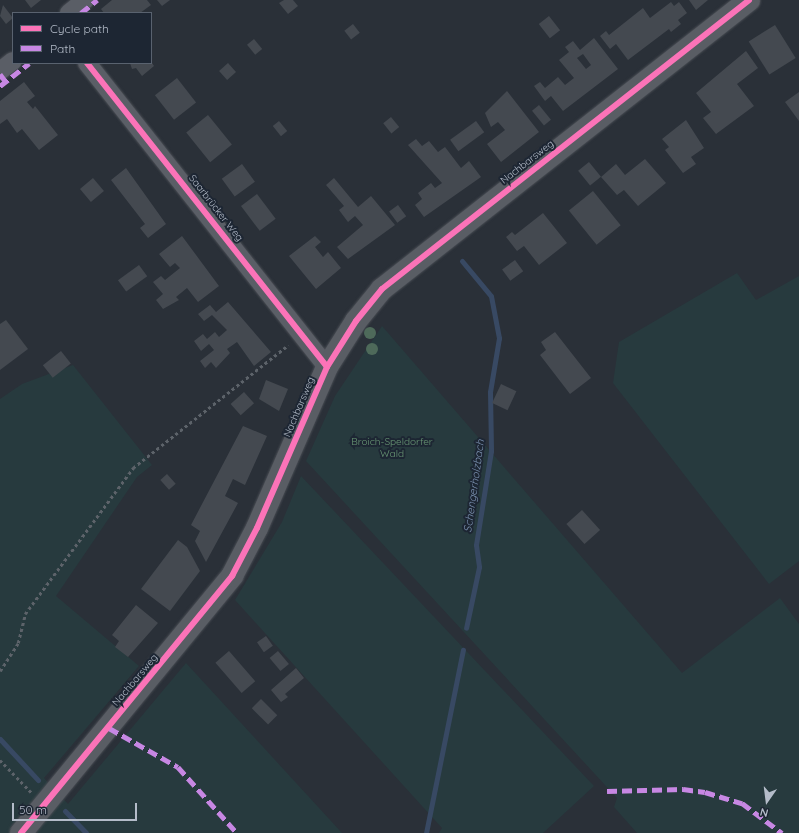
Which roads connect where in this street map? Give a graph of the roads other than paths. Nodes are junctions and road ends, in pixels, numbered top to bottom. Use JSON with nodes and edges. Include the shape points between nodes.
{"nodes":[{"id":1,"x":85,"y":0,"type":"edge"},
{"id":2,"x":750,"y":0,"type":"edge"},
{"id":3,"x":70,"y":12,"type":"edge"},
{"id":4,"x":12,"y":61,"type":"edge"},
{"id":5,"x":88,"y":64,"type":"edge"},
{"id":6,"x":0,"y":71,"type":"edge"},
{"id":7,"x":327,"y":368,"type":"junction"},
{"id":8,"x":21,"y":833,"type":"edge"}],
"edges":[{"from":1,"to":3,"type":"street"},
{"from":2,"to":7,"type":"street","name":"Nachbarsweg","via":[[382,289],[356,321]]},
{"from":4,"to":6,"type":"street"},
{"from":5,"to":7,"type":"street","name":"Saarbrücker Weg"},
{"from":7,"to":8,"type":"street","name":"Nachbarsweg","via":[[257,528],[232,576]]}]}
